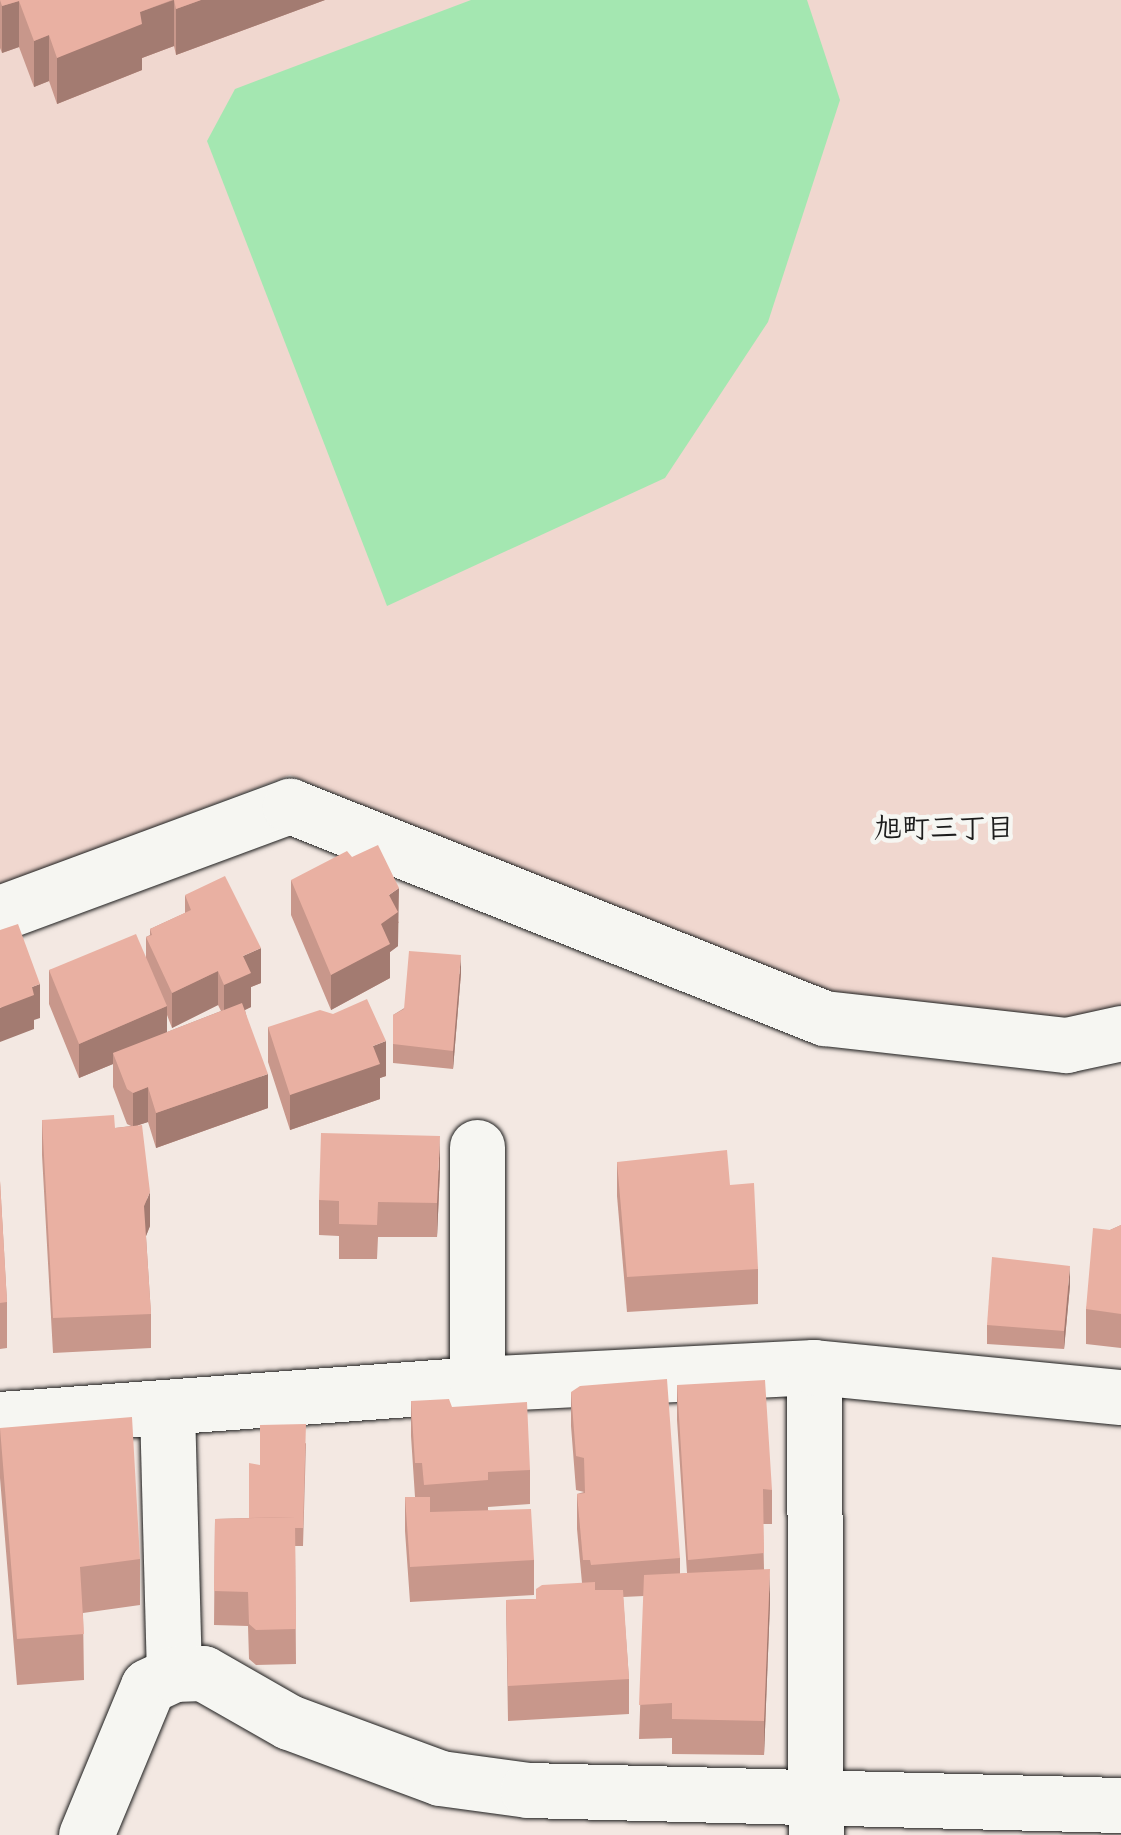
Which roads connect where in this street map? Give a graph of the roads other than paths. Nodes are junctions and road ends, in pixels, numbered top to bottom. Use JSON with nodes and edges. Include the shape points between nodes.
{"nodes":[{"id":1,"x":0,"y":913,"type":"edge"},
{"id":2,"x":1121,"y":1033,"type":"edge"},
{"id":3,"x":477,"y":1147,"type":"dead end"},
{"id":4,"x":814,"y":1367,"type":"junction"},
{"id":5,"x":477,"y":1384,"type":"junction"},
{"id":6,"x":1121,"y":1397,"type":"edge"},
{"id":7,"x":167,"y":1408,"type":"junction"},
{"id":8,"x":0,"y":1419,"type":"edge"},
{"id":9,"x":174,"y":1674,"type":"junction"},
{"id":10,"x":1121,"y":1805,"type":"edge"},
{"id":11,"x":816,"y":1815,"type":"edge"},
{"id":12,"x":86,"y":1835,"type":"edge"}],
"edges":[{"from":1,"to":2,"type":"street","via":[[290,806],[824,1018],[1066,1045]]},
{"from":3,"to":5,"type":"street"},
{"from":4,"to":5,"type":"street"},
{"from":4,"to":6,"type":"street"},
{"from":4,"to":11,"type":"street"},
{"from":5,"to":7,"type":"street"},
{"from":7,"to":8,"type":"street"},
{"from":7,"to":9,"type":"street"},
{"from":9,"to":11,"type":"street","via":[[203,1673],[289,1722],[440,1778]]},
{"from":9,"to":12,"type":"street","via":[[148,1686]]},
{"from":10,"to":11,"type":"street"}]}
